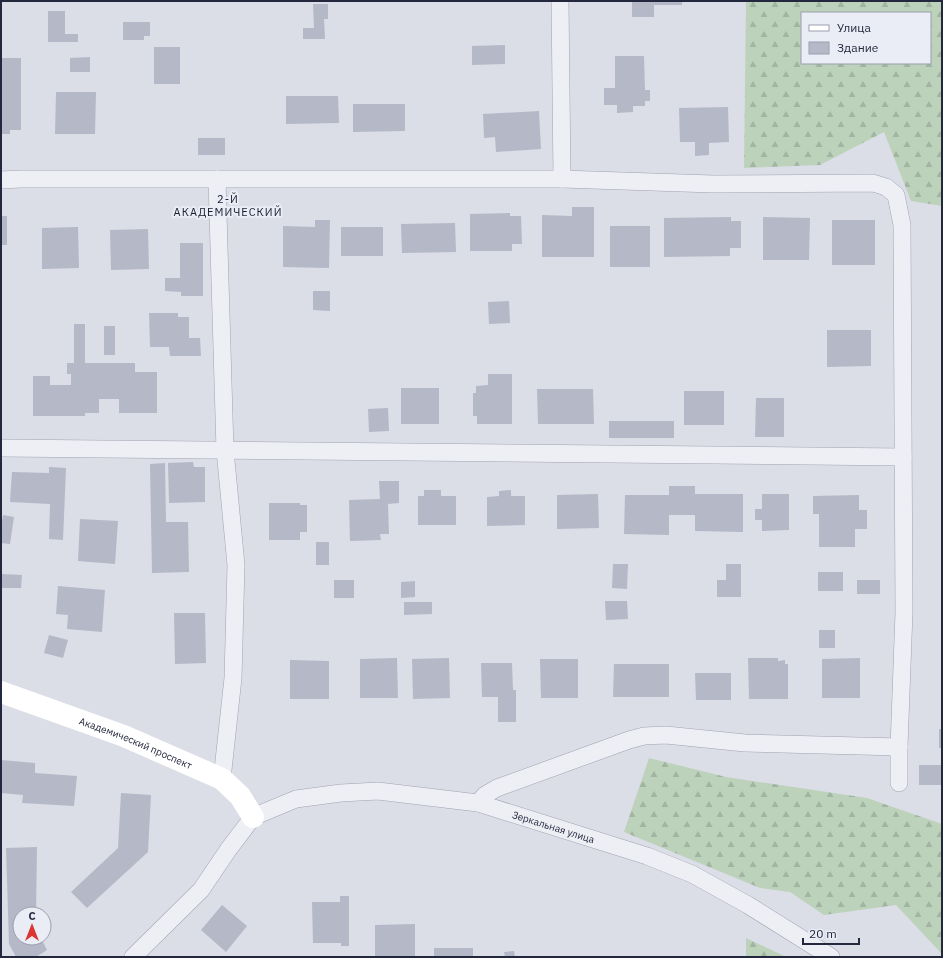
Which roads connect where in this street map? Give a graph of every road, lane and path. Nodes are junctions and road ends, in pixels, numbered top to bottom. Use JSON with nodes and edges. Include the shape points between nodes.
{"nodes":[{"id":1,"x":560,"y":1,"type":"edge"},
{"id":2,"x":1,"y":180,"type":"edge"},
{"id":3,"x":217,"y":180,"type":"junction"},
{"id":4,"x":562,"y":180,"type":"junction"},
{"id":5,"x":1,"y":448,"type":"edge"},
{"id":6,"x":225,"y":450,"type":"junction"},
{"id":7,"x":903,"y":457,"type":"junction"},
{"id":8,"x":1,"y":692,"type":"edge"},
{"id":9,"x":899,"y":747,"type":"junction"},
{"id":10,"x":222,"y":779,"type":"junction"},
{"id":11,"x":899,"y":783,"type":"dead end"},
{"id":12,"x":478,"y":803,"type":"junction"},
{"id":13,"x":253,"y":817,"type":"junction"},
{"id":14,"x":133,"y":957,"type":"edge"},
{"id":15,"x":831,"y":957,"type":"edge"}],
"edges":[{"from":1,"to":4,"type":"street"},
{"from":2,"to":3,"type":"street"},
{"from":3,"to":4,"type":"street"},
{"from":3,"to":6,"type":"street"},
{"from":4,"to":7,"type":"street","via":[[713,184],[873,183],[886,187],[896,195],[902,226]]},
{"from":5,"to":6,"type":"street"},
{"from":6,"to":7,"type":"street"},
{"from":6,"to":10,"type":"street","via":[[236,565],[233,678]]},
{"from":7,"to":9,"type":"street","via":[[904,612]]},
{"from":8,"to":10,"type":"street","name":"Академический проспект","via":[[124,736]]},
{"from":9,"to":11,"type":"street"},
{"from":9,"to":12,"type":"street","via":[[745,743],[666,735],[644,736],[497,788]]},
{"from":10,"to":13,"type":"street","name":"Академический проспект","via":[[240,796]]},
{"from":12,"to":13,"type":"street","name":"Зеркальная улица","via":[[378,791],[341,793],[296,799]]},
{"from":12,"to":15,"type":"street","name":"Зеркальная улица","via":[[647,856],[692,874],[748,905]]},
{"from":13,"to":14,"type":"street","via":[[201,890]]}]}
